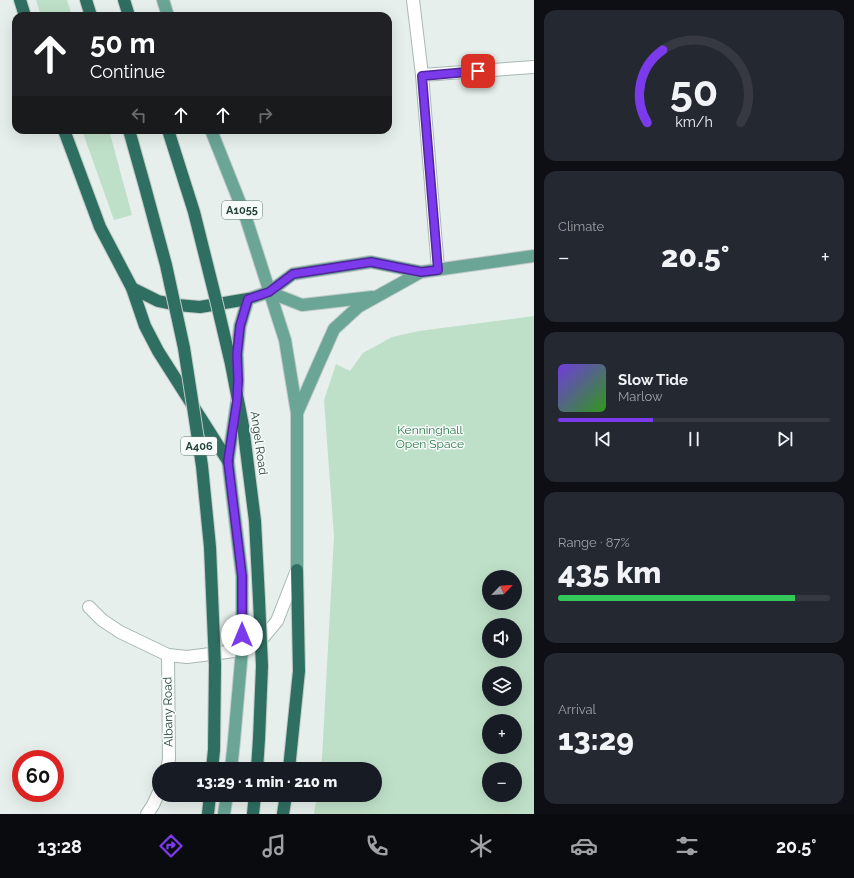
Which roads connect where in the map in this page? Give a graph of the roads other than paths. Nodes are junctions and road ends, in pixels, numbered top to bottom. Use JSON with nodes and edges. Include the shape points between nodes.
{"nodes":[{"id":1,"x":20,"y":0,"type":"edge"},
{"id":2,"x":86,"y":0,"type":"edge"},
{"id":3,"x":124,"y":0,"type":"edge"},
{"id":4,"x":163,"y":0,"type":"edge"},
{"id":5,"x":413,"y":0,"type":"edge"},
{"id":6,"x":24,"y":12,"type":"edge"},
{"id":7,"x":90,"y":12,"type":"edge"},
{"id":8,"x":128,"y":12,"type":"edge"},
{"id":9,"x":167,"y":12,"type":"edge"},
{"id":10,"x":534,"y":67,"type":"edge"},
{"id":11,"x":422,"y":76,"type":"junction"},
{"id":12,"x":65,"y":134,"type":"edge"},
{"id":13,"x":130,"y":134,"type":"edge"},
{"id":14,"x":169,"y":134,"type":"edge"},
{"id":15,"x":213,"y":134,"type":"edge"},
{"id":16,"x":534,"y":256,"type":"edge"},
{"id":17,"x":438,"y":270,"type":"junction"},
{"id":18,"x":421,"y":272,"type":"junction"},
{"id":19,"x":132,"y":288,"type":"junction"},
{"id":20,"x":269,"y":292,"type":"junction"},
{"id":21,"x":379,"y":296,"type":"junction"},
{"id":22,"x":248,"y":299,"type":"junction"},
{"id":23,"x":297,"y":413,"type":"junction"},
{"id":24,"x":228,"y":461,"type":"junction"},
{"id":25,"x":297,"y":570,"type":"junction"},
{"id":26,"x":89,"y":607,"type":"dead end"},
{"id":27,"x":242,"y":650,"type":"junction"},
{"id":28,"x":168,"y":655,"type":"junction"},
{"id":29,"x":168,"y":762,"type":"edge"},
{"id":30,"x":213,"y":762,"type":"edge"},
{"id":31,"x":232,"y":762,"type":"edge"},
{"id":32,"x":257,"y":762,"type":"edge"},
{"id":33,"x":290,"y":762,"type":"edge"},
{"id":34,"x":154,"y":802,"type":"edge"},
{"id":35,"x":209,"y":802,"type":"edge"},
{"id":36,"x":226,"y":802,"type":"edge"},
{"id":37,"x":254,"y":802,"type":"edge"},
{"id":38,"x":285,"y":802,"type":"edge"},
{"id":39,"x":147,"y":814,"type":"edge"},
{"id":40,"x":208,"y":814,"type":"edge"},
{"id":41,"x":224,"y":814,"type":"edge"},
{"id":42,"x":253,"y":814,"type":"edge"},
{"id":43,"x":283,"y":814,"type":"edge"}],
"edges":[{"from":1,"to":6,"type":"highway"},
{"from":2,"to":7,"type":"highway"},
{"from":3,"to":8,"type":"highway"},
{"from":4,"to":9,"type":"main road"},
{"from":5,"to":11,"type":"street"},
{"from":10,"to":11,"type":"street"},
{"from":11,"to":17,"type":"street"},
{"from":12,"to":19,"type":"highway","via":[[100,227]]},
{"from":13,"to":30,"type":"highway","number":"A406","bridge":true,"via":[[166,265],[184,348],[202,466],[210,547],[216,665]]},
{"from":14,"to":32,"type":"highway","name":"Angel Road","bridge":true,"via":[[194,212],[231,364],[243,426],[255,521],[260,599],[262,666]]},
{"from":15,"to":20,"type":"main road","number":"A1055","via":[[246,218]]},
{"from":16,"to":17,"type":"main road"},
{"from":17,"to":18,"type":"main road"},
{"from":18,"to":20,"type":"main road","via":[[371,262],[293,274]]},
{"from":18,"to":21,"type":"main road"},
{"from":19,"to":22,"type":"highway","via":[[158,301],[177,305],[200,307]]},
{"from":19,"to":24,"type":"highway","via":[[155,346]]},
{"from":20,"to":21,"type":"main road","via":[[302,305]]},
{"from":20,"to":22,"type":"main road"},
{"from":20,"to":23,"type":"main road","via":[[285,340]]},
{"from":21,"to":23,"type":"main road","via":[[358,307],[334,329]]},
{"from":22,"to":24,"type":"main road","via":[[240,326],[237,401]]},
{"from":23,"to":25,"type":"main road"},
{"from":24,"to":27,"type":"main road","number":"A406","via":[[242,576]]},
{"from":25,"to":27,"type":"street","via":[[277,621],[262,640]]},
{"from":25,"to":33,"type":"highway","via":[[299,671]]},
{"from":26,"to":28,"type":"street","via":[[120,632]]},
{"from":27,"to":28,"type":"street","via":[[187,657]]},
{"from":27,"to":31,"type":"main road","number":"A406"},
{"from":28,"to":29,"type":"street","name":"Albany Road"},
{"from":34,"to":39,"type":"street"},
{"from":35,"to":40,"type":"highway"},
{"from":36,"to":41,"type":"main road"},
{"from":37,"to":42,"type":"highway"},
{"from":38,"to":43,"type":"highway"}]}
